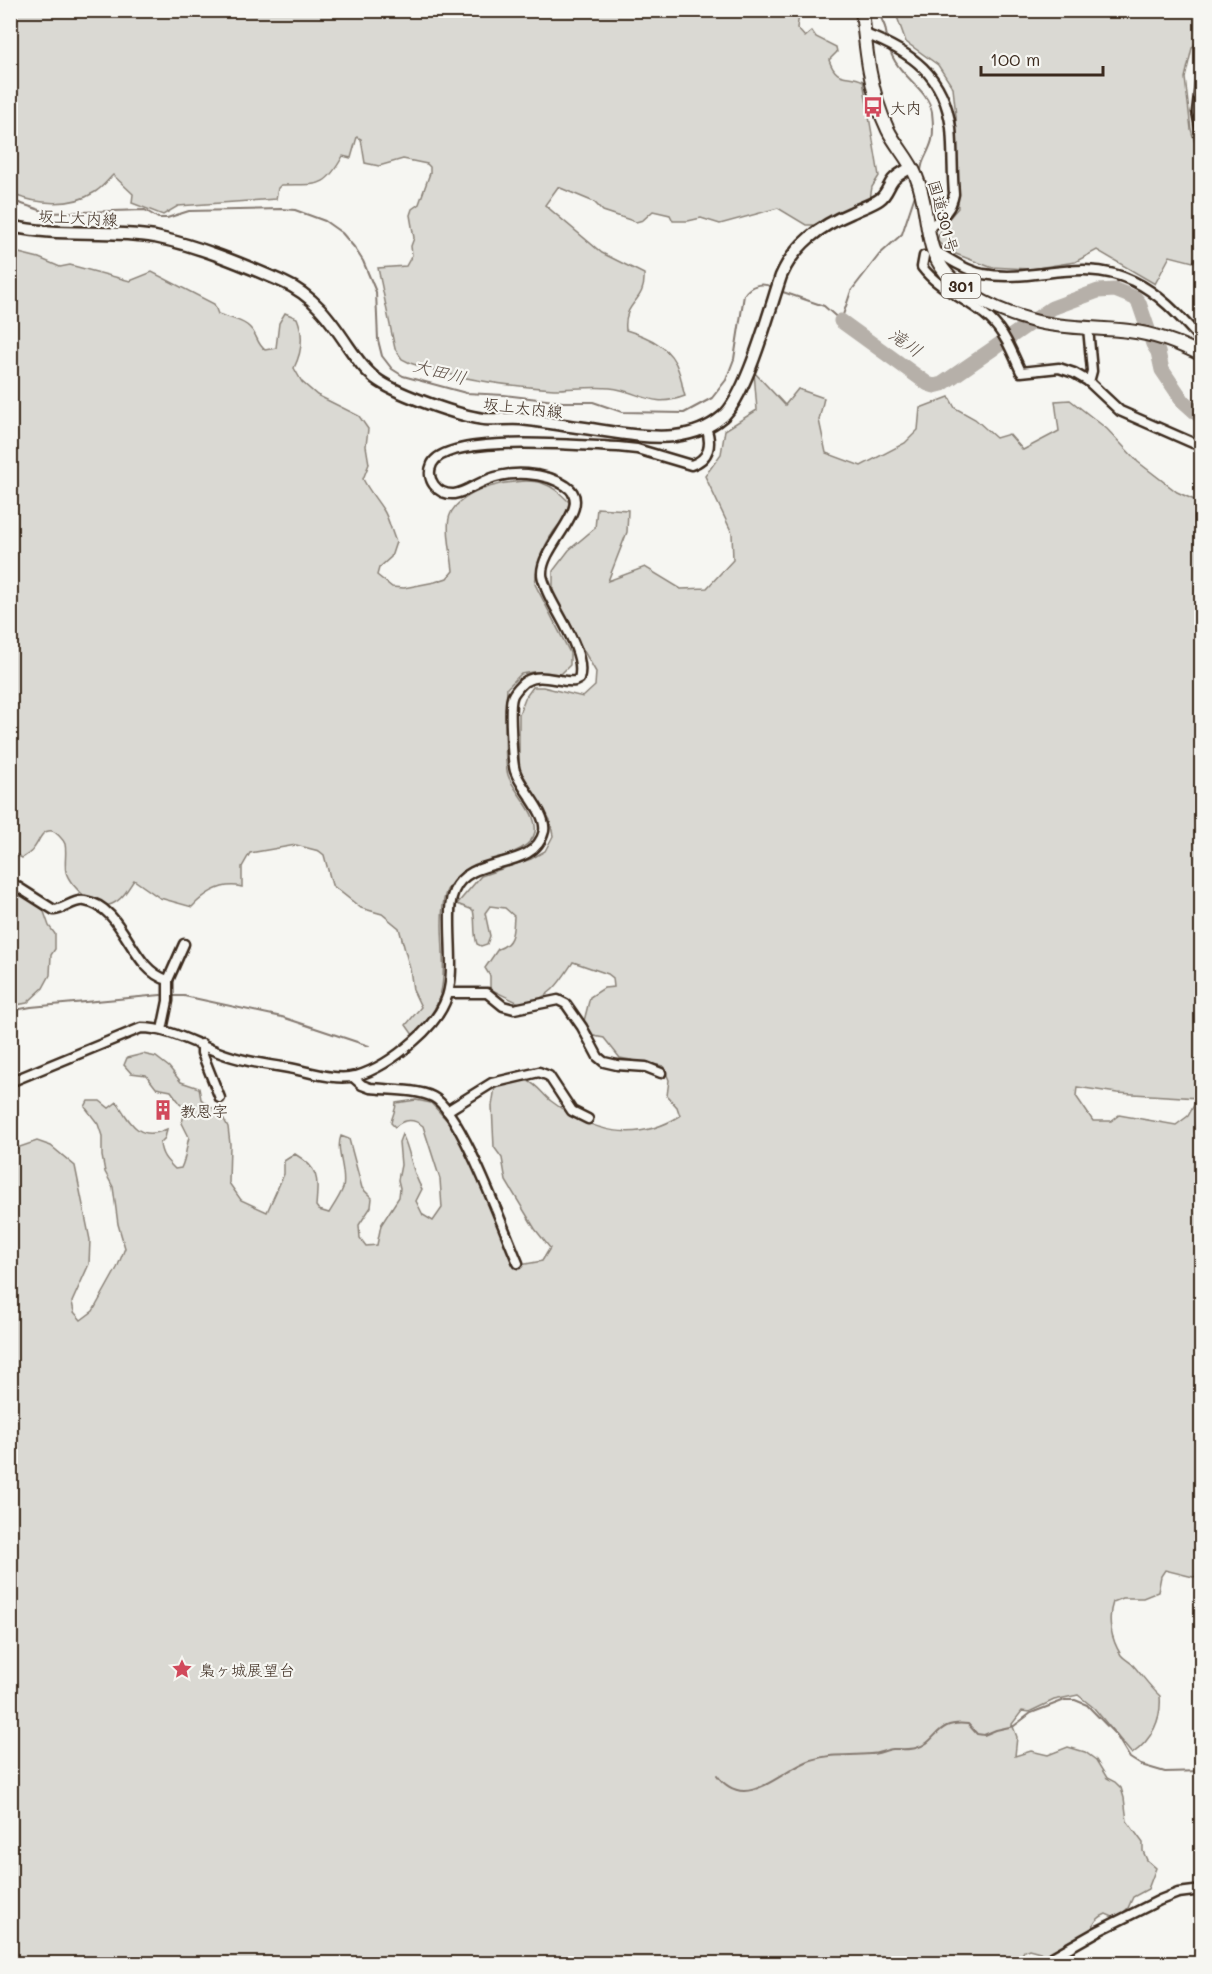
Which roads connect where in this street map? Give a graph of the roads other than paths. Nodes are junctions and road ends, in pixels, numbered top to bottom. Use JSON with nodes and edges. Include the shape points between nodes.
{"nodes":[{"id":1,"x":862,"y":10,"type":"edge"},
{"id":2,"x":865,"y":34,"type":"junction"},
{"id":3,"x":1202,"y":68,"type":"edge"},
{"id":4,"x":1202,"y":137,"type":"edge"},
{"id":5,"x":914,"y":172,"type":"junction"},
{"id":6,"x":10,"y":226,"type":"edge"},
{"id":7,"x":928,"y":229,"type":"junction"},
{"id":8,"x":928,"y":253,"type":"junction"},
{"id":9,"x":1089,"y":328,"type":"junction"},
{"id":10,"x":1202,"y":341,"type":"edge"},
{"id":11,"x":1202,"y":355,"type":"edge"},
{"id":12,"x":1089,"y":382,"type":"junction"},
{"id":13,"x":706,"y":427,"type":"junction"},
{"id":14,"x":1202,"y":442,"type":"edge"},
{"id":15,"x":10,"y":882,"type":"edge"},
{"id":16,"x":184,"y":944,"type":"dead end"},
{"id":17,"x":168,"y":980,"type":"junction"},
{"id":18,"x":450,"y":993,"type":"junction"},
{"id":19,"x":162,"y":1030,"type":"junction"},
{"id":20,"x":202,"y":1044,"type":"junction"},
{"id":21,"x":661,"y":1072,"type":"dead end"},
{"id":22,"x":353,"y":1077,"type":"junction"},
{"id":23,"x":10,"y":1082,"type":"edge"},
{"id":24,"x":220,"y":1098,"type":"dead end"},
{"id":25,"x":447,"y":1111,"type":"junction"},
{"id":26,"x":588,"y":1119,"type":"dead end"},
{"id":27,"x":518,"y":1263,"type":"dead end"},
{"id":28,"x":1202,"y":1890,"type":"edge"},
{"id":29,"x":1040,"y":1964,"type":"edge"}],
"edges":[{"from":1,"to":2,"type":"highway","name":"国道301号","number":"301"},
{"from":2,"to":5,"type":"highway","name":"国道301号","number":"301","via":[[880,111]]},
{"from":2,"to":7,"type":"street","via":[[922,64],[944,99],[951,128],[954,194],[948,212]]},
{"from":3,"to":4,"type":"street","via":[[1197,112]]},
{"from":5,"to":7,"type":"highway","name":"国道301号","number":"301"},
{"from":5,"to":13,"type":"main road","name":"坂上大内線","via":[[894,179],[877,201],[809,236],[789,259],[739,395],[723,416]]},
{"from":6,"to":13,"type":"main road","name":"坂上大内線","via":[[154,237],[256,271],[304,293],[327,315],[376,379],[406,395],[470,416],[666,436]]},
{"from":7,"to":8,"type":"highway","name":"国道301号","number":"301"},
{"from":8,"to":9,"type":"highway","name":"国道301号","number":"301","via":[[947,274],[996,309],[1058,325]]},
{"from":8,"to":10,"type":"street","via":[[982,273],[1013,276],[1087,269],[1118,275],[1156,295]]},
{"from":8,"to":12,"type":"street","via":[[922,267],[930,277],[989,318],[1003,334],[1021,372],[1059,368]]},
{"from":9,"to":11,"type":"highway","name":"国道301号","number":"301","via":[[1160,337]]},
{"from":9,"to":12,"type":"street"},
{"from":12,"to":14,"type":"street","via":[[1120,411],[1193,443]]},
{"from":13,"to":18,"type":"street","via":[[710,437],[707,454],[691,465],[637,449],[492,443],[462,447],[437,457],[432,465],[430,478],[436,489],[446,494],[517,474],[561,483],[576,500],[576,508],[544,559],[542,575],[580,657],[580,675],[575,681],[524,681],[512,698],[514,769],[541,813],[544,831],[528,854],[483,867],[461,880],[454,890],[450,906]]},
{"from":15,"to":17,"type":"street","via":[[54,910],[83,901],[98,906],[122,931],[136,956],[160,978]]},
{"from":16,"to":17,"type":"street"},
{"from":17,"to":19,"type":"street"},
{"from":18,"to":21,"type":"street","via":[[488,993],[503,1006],[514,1009],[558,1000],[566,1004],[604,1062]]},
{"from":18,"to":22,"type":"street","via":[[430,1027],[405,1050],[376,1069]]},
{"from":19,"to":20,"type":"street"},
{"from":19,"to":23,"type":"street","via":[[141,1028]]},
{"from":20,"to":22,"type":"street","via":[[235,1058],[334,1077]]},
{"from":20,"to":24,"type":"street"},
{"from":22,"to":25,"type":"street","via":[[370,1088],[435,1098]]},
{"from":25,"to":26,"type":"street","via":[[492,1083],[539,1072],[549,1076],[572,1111]]},
{"from":25,"to":27,"type":"street","via":[[474,1159]]},
{"from":28,"to":29,"type":"street","via":[[1160,1900]]}]}
